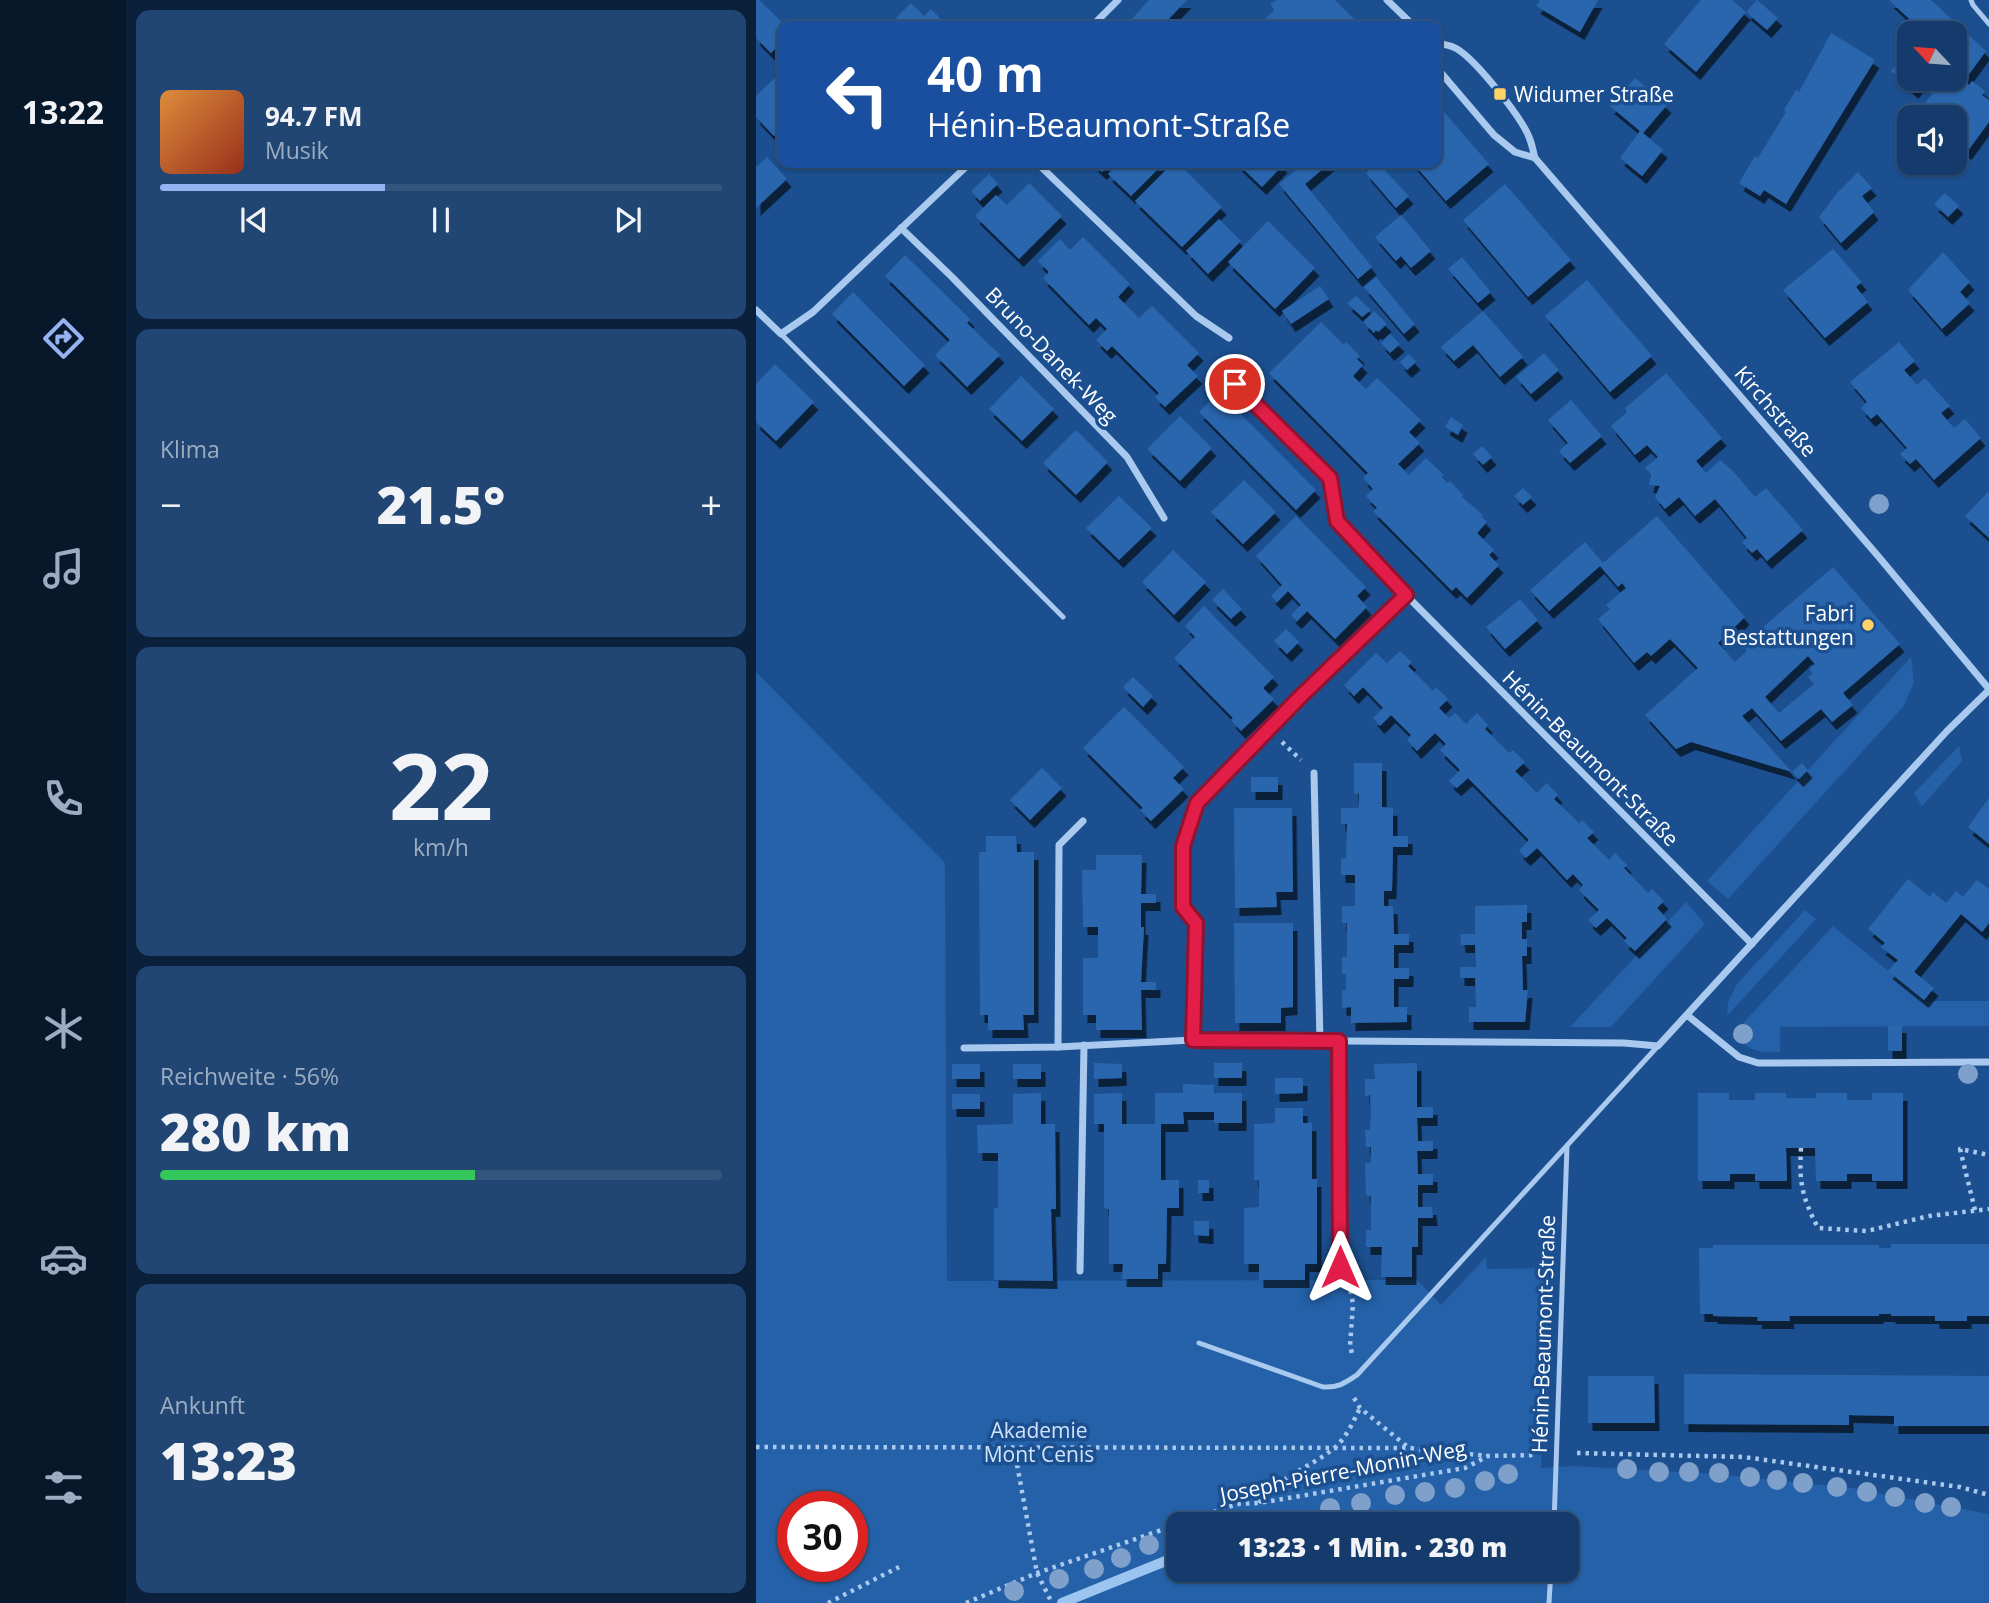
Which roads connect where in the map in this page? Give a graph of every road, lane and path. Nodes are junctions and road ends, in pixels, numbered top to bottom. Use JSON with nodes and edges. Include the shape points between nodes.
{"nodes":[{"id":1,"x":1118,"y":0,"type":"edge"},
{"id":2,"x":1387,"y":0,"type":"edge"},
{"id":3,"x":1971,"y":0,"type":"edge"},
{"id":4,"x":1097,"y":21,"type":"edge"},
{"id":5,"x":1409,"y":21,"type":"edge"},
{"id":6,"x":1989,"y":24,"type":"edge"},
{"id":7,"x":1442,"y":44,"type":"edge"},
{"id":8,"x":1442,"y":74,"type":"edge"},
{"id":9,"x":1535,"y":158,"type":"junction"},
{"id":10,"x":965,"y":168,"type":"edge"},
{"id":11,"x":1042,"y":168,"type":"edge"},
{"id":12,"x":901,"y":228,"type":"junction"},
{"id":13,"x":756,"y":310,"type":"edge"},
{"id":14,"x":781,"y":334,"type":"junction"},
{"id":15,"x":1229,"y":338,"type":"dead end"},
{"id":16,"x":1235,"y":384,"type":"dead end"},
{"id":17,"x":1164,"y":518,"type":"dead end"},
{"id":18,"x":1406,"y":595,"type":"junction"},
{"id":19,"x":1063,"y":617,"type":"dead end"},
{"id":20,"x":1989,"y":689,"type":"edge"},
{"id":21,"x":1269,"y":729,"type":"junction"},
{"id":22,"x":1314,"y":773,"type":"joint"},
{"id":23,"x":1083,"y":821,"type":"dead end"},
{"id":24,"x":1752,"y":944,"type":"junction"},
{"id":25,"x":1687,"y":1015,"type":"junction"},
{"id":26,"x":1193,"y":1040,"type":"junction"},
{"id":27,"x":1339,"y":1041,"type":"junction"},
{"id":28,"x":1320,"y":1042,"type":"junction"},
{"id":29,"x":1084,"y":1045,"type":"junction"},
{"id":30,"x":1658,"y":1046,"type":"junction"},
{"id":31,"x":1058,"y":1047,"type":"junction"},
{"id":32,"x":964,"y":1048,"type":"dead end"},
{"id":33,"x":1989,"y":1062,"type":"edge"},
{"id":34,"x":1567,"y":1146,"type":"junction"},
{"id":35,"x":1801,"y":1148,"type":"dead end"},
{"id":36,"x":1989,"y":1155,"type":"edge"},
{"id":37,"x":1989,"y":1209,"type":"edge"},
{"id":38,"x":1975,"y":1210,"type":"junction"},
{"id":39,"x":1340,"y":1267,"type":"joint"},
{"id":40,"x":1080,"y":1271,"type":"dead end"},
{"id":41,"x":1199,"y":1343,"type":"dead end"},
{"id":42,"x":1357,"y":1375,"type":"junction"},
{"id":43,"x":1346,"y":1382,"type":"junction"},
{"id":44,"x":1360,"y":1408,"type":"junction"},
{"id":45,"x":756,"y":1447,"type":"edge"},
{"id":46,"x":1014,"y":1447,"type":"junction"},
{"id":47,"x":1335,"y":1448,"type":"junction"},
{"id":48,"x":1410,"y":1448,"type":"junction"},
{"id":49,"x":1557,"y":1453,"type":"junction"},
{"id":50,"x":1488,"y":1456,"type":"junction"},
{"id":51,"x":1989,"y":1495,"type":"edge"},
{"id":52,"x":1259,"y":1503,"type":"junction"},
{"id":53,"x":1555,"y":1512,"type":"edge"},
{"id":54,"x":899,"y":1567,"type":"dead end"},
{"id":55,"x":1037,"y":1573,"type":"junction"},
{"id":56,"x":1550,"y":1582,"type":"edge"},
{"id":57,"x":828,"y":1603,"type":"edge"},
{"id":58,"x":966,"y":1603,"type":"edge"},
{"id":59,"x":1052,"y":1603,"type":"edge"},
{"id":60,"x":1549,"y":1603,"type":"edge"}],
"edges":[{"from":1,"to":4,"type":"street"},
{"from":2,"to":5,"type":"street"},
{"from":3,"to":6,"type":"lane"},
{"from":7,"to":9,"type":"street","name":"Kirchstraße","via":[[1454,47],[1471,61],[1500,94],[1529,136]]},
{"from":8,"to":9,"type":"street","name":"Kirchstraße","via":[[1494,135],[1515,152]]},
{"from":9,"to":20,"type":"street","name":"Kirchstraße"},
{"from":10,"to":12,"type":"street"},
{"from":11,"to":15,"type":"street","via":[[1196,316]]},
{"from":12,"to":14,"type":"street","via":[[813,312]]},
{"from":12,"to":17,"type":"street","name":"Bruno-Danek-Weg","via":[[1127,457]]},
{"from":13,"to":14,"type":"street"},
{"from":14,"to":19,"type":"lane"},
{"from":16,"to":18,"type":"street","name":"Hénin-Beaumont-Straße","via":[[1330,478],[1337,521]]},
{"from":18,"to":21,"type":"street"},
{"from":18,"to":24,"type":"street","name":"Hénin-Beaumont-Straße"},
{"from":20,"to":24,"type":"street","name":"Hénin-Beaumont-Straße"},
{"from":21,"to":22,"type":"path"},
{"from":21,"to":26,"type":"street","via":[[1197,803],[1183,846],[1183,907],[1196,923]]},
{"from":22,"to":28,"type":"street"},
{"from":23,"to":31,"type":"street","via":[[1059,845]]},
{"from":24,"to":25,"type":"street","name":"Hénin-Beaumont-Straße"},
{"from":25,"to":30,"type":"street","name":"Hénin-Beaumont-Straße"},
{"from":25,"to":33,"type":"street","via":[[1739,1057],[1758,1063]]},
{"from":26,"to":28,"type":"street"},
{"from":26,"to":29,"type":"street"},
{"from":27,"to":28,"type":"street"},
{"from":27,"to":30,"type":"street"},
{"from":27,"to":39,"type":"street"},
{"from":29,"to":31,"type":"street"},
{"from":29,"to":40,"type":"street"},
{"from":30,"to":34,"type":"lane","name":"Hénin-Beaumont-Straße"},
{"from":31,"to":32,"type":"street"},
{"from":34,"to":42,"type":"lane","name":"Hénin-Beaumont-Straße"},
{"from":34,"to":49,"type":"lane","name":"Hénin-Beaumont-Straße"},
{"from":35,"to":38,"type":"path","via":[[1804,1202],[1818,1228],[1867,1231]]},
{"from":36,"to":38,"type":"path","via":[[1960,1149]]},
{"from":37,"to":38,"type":"path"},
{"from":39,"to":42,"type":"path","via":[[1350,1283],[1350,1346]]},
{"from":41,"to":43,"type":"lane","via":[[1322,1387],[1336,1388]]},
{"from":42,"to":43,"type":"lane","name":"Hénin-Beaumont-Straße"},
{"from":43,"to":44,"type":"path"},
{"from":44,"to":47,"type":"path"},
{"from":44,"to":48,"type":"path"},
{"from":45,"to":46,"type":"path"},
{"from":46,"to":47,"type":"path"},
{"from":46,"to":55,"type":"path"},
{"from":47,"to":48,"type":"path"},
{"from":47,"to":52,"type":"path","via":[[1267,1491]]},
{"from":48,"to":50,"type":"path"},
{"from":49,"to":50,"type":"path","name":"Joseph-Pierre-Monin-Weg"},
{"from":49,"to":51,"type":"path","name":"Joseph-Pierre-Monin-Weg","via":[[1744,1457]]},
{"from":49,"to":53,"type":"lane","name":"Hénin-Beaumont-Straße"},
{"from":50,"to":52,"type":"path","name":"Joseph-Pierre-Monin-Weg","via":[[1465,1468]]},
{"from":52,"to":55,"type":"path","name":"Joseph-Pierre-Monin-Weg","via":[[1237,1504]]},
{"from":54,"to":57,"type":"path"},
{"from":55,"to":58,"type":"path","name":"Joseph-Pierre-Monin-Weg"},
{"from":55,"to":59,"type":"path"},
{"from":56,"to":60,"type":"lane"}]}
